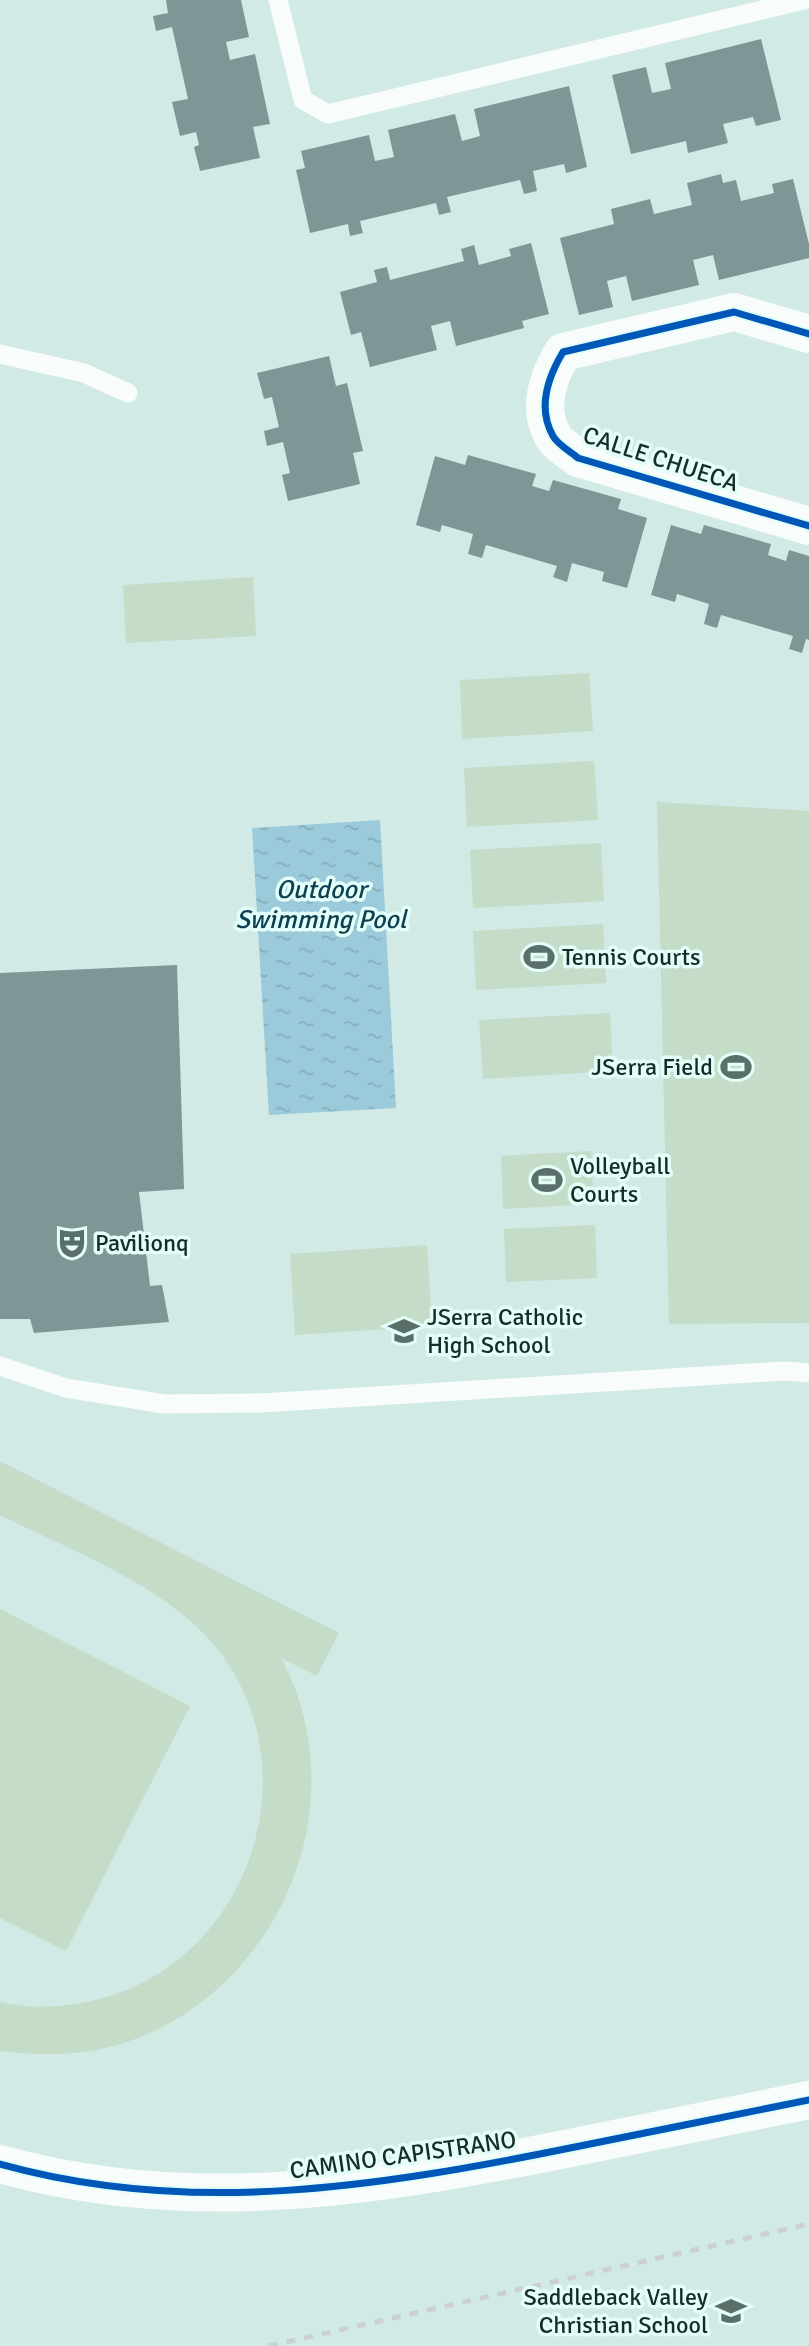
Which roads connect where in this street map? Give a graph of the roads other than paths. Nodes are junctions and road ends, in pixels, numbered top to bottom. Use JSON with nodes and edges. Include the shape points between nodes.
{"nodes":[{"id":1,"x":278,"y":0,"type":"edge"},
{"id":2,"x":804,"y":0,"type":"edge"},
{"id":3,"x":809,"y":334,"type":"edge"},
{"id":4,"x":0,"y":354,"type":"edge"},
{"id":5,"x":128,"y":393,"type":"dead end"},
{"id":6,"x":809,"y":526,"type":"edge"},
{"id":7,"x":0,"y":1366,"type":"edge"},
{"id":8,"x":809,"y":1373,"type":"edge"},
{"id":9,"x":809,"y":2100,"type":"edge"},
{"id":10,"x":0,"y":2164,"type":"edge"}],
"edges":[{"from":1,"to":2,"type":"lane","via":[[303,100],[328,114]]},
{"from":3,"to":6,"type":"main road","name":"CALLE CHUECA","via":[[734,312],[563,352],[549,374],[544,403],[553,438],[578,458]]},
{"from":4,"to":5,"type":"lane","via":[[85,373]]},
{"from":7,"to":8,"type":"lane","via":[[66,1388],[164,1404],[261,1403]]},
{"from":9,"to":10,"type":"main road","name":"CAMINO CAPISTRANO","via":[[507,2161],[310,2190],[196,2194],[126,2188]]}]}
